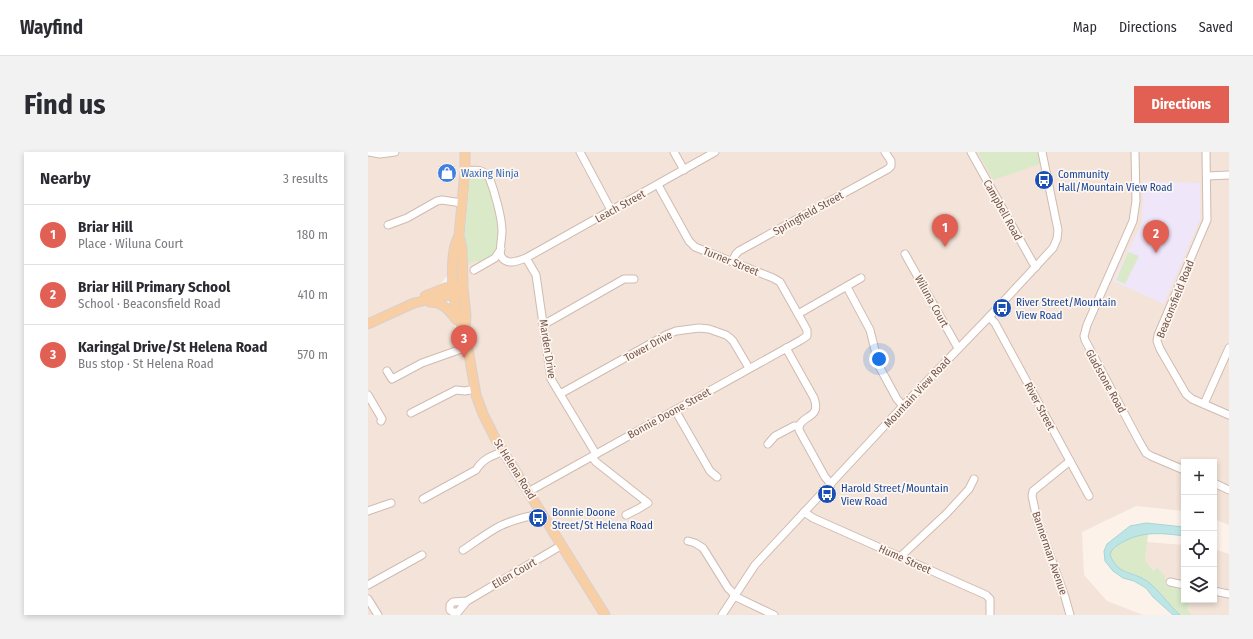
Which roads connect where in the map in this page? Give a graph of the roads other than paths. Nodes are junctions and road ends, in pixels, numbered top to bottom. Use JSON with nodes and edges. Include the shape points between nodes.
{"nodes":[{"id":1,"x":369,"y":152,"type":"edge"},
{"id":2,"x":395,"y":152,"type":"edge"},
{"id":3,"x":465,"y":152,"type":"edge"},
{"id":4,"x":580,"y":152,"type":"edge"},
{"id":5,"x":674,"y":152,"type":"edge"},
{"id":6,"x":715,"y":152,"type":"edge"},
{"id":7,"x":885,"y":152,"type":"edge"},
{"id":8,"x":971,"y":152,"type":"edge"},
{"id":9,"x":1042,"y":152,"type":"edge"},
{"id":10,"x":1135,"y":152,"type":"edge"},
{"id":11,"x":1206,"y":152,"type":"edge"},
{"id":12,"x":684,"y":170,"type":"junction"},
{"id":13,"x":465,"y":171,"type":"junction"},
{"id":14,"x":1229,"y":175,"type":"edge"},
{"id":15,"x":1207,"y":176,"type":"junction"},
{"id":16,"x":658,"y":185,"type":"junction"},
{"id":17,"x":462,"y":202,"type":"junction"},
{"id":18,"x":611,"y":210,"type":"junction"},
{"id":19,"x":388,"y":225,"type":"dead end"},
{"id":20,"x":459,"y":236,"type":"junction"},
{"id":21,"x":501,"y":248,"type":"junction"},
{"id":22,"x":905,"y":254,"type":"dead end"},
{"id":23,"x":525,"y":259,"type":"junction"},
{"id":24,"x":732,"y":262,"type":"junction"},
{"id":25,"x":453,"y":267,"type":"junction"},
{"id":26,"x":1036,"y":267,"type":"junction"},
{"id":27,"x":474,"y":270,"type":"dead end"},
{"id":28,"x":861,"y":278,"type":"dead end"},
{"id":29,"x":634,"y":279,"type":"dead end"},
{"id":30,"x":847,"y":287,"type":"junction"},
{"id":31,"x":458,"y":290,"type":"junction"},
{"id":32,"x":436,"y":291,"type":"junction"},
{"id":33,"x":424,"y":302,"type":"junction"},
{"id":34,"x":414,"y":303,"type":"junction"},
{"id":35,"x":798,"y":314,"type":"junction"},
{"id":36,"x":989,"y":316,"type":"junction"},
{"id":37,"x":368,"y":324,"type":"edge"},
{"id":38,"x":543,"y":325,"type":"junction"},
{"id":39,"x":463,"y":328,"type":"junction"},
{"id":40,"x":808,"y":333,"type":"joint"},
{"id":41,"x":467,"y":347,"type":"junction"},
{"id":42,"x":786,"y":348,"type":"junction"},
{"id":43,"x":958,"y":348,"type":"junction"},
{"id":44,"x":1229,"y":348,"type":"edge"},
{"id":45,"x":749,"y":368,"type":"junction"},
{"id":46,"x":387,"y":370,"type":"dead end"},
{"id":47,"x":475,"y":389,"type":"junction"},
{"id":48,"x":560,"y":394,"type":"junction"},
{"id":49,"x":368,"y":395,"type":"edge"},
{"id":50,"x":1204,"y":404,"type":"junction"},
{"id":51,"x":903,"y":406,"type":"junction"},
{"id":52,"x":676,"y":410,"type":"junction"},
{"id":53,"x":411,"y":413,"type":"dead end"},
{"id":54,"x":1229,"y":415,"type":"edge"},
{"id":55,"x":381,"y":421,"type":"dead end"},
{"id":56,"x":799,"y":426,"type":"junction"},
{"id":57,"x":768,"y":444,"type":"dead end"},
{"id":58,"x":503,"y":451,"type":"junction"},
{"id":59,"x":594,"y":455,"type":"junction"},
{"id":60,"x":1070,"y":461,"type":"junction"},
{"id":61,"x":1181,"y":469,"type":"edge"},
{"id":62,"x":717,"y":477,"type":"dead end"},
{"id":63,"x":974,"y":480,"type":"dead end"},
{"id":64,"x":831,"y":484,"type":"junction"},
{"id":65,"x":1217,"y":484,"type":"edge"},
{"id":66,"x":1229,"y":490,"type":"edge"},
{"id":67,"x":528,"y":492,"type":"junction"},
{"id":68,"x":1089,"y":496,"type":"dead end"},
{"id":69,"x":423,"y":499,"type":"dead end"},
{"id":70,"x":391,"y":503,"type":"dead end"},
{"id":71,"x":368,"y":511,"type":"edge"},
{"id":72,"x":804,"y":512,"type":"junction"},
{"id":73,"x":542,"y":514,"type":"junction"},
{"id":74,"x":626,"y":515,"type":"dead end"},
{"id":75,"x":688,"y":541,"type":"dead end"},
{"id":76,"x":562,"y":546,"type":"junction"},
{"id":77,"x":463,"y":550,"type":"dead end"},
{"id":78,"x":422,"y":555,"type":"dead end"},
{"id":79,"x":900,"y":557,"type":"junction"},
{"id":80,"x":1170,"y":582,"type":"dead end"},
{"id":81,"x":1181,"y":584,"type":"edge"},
{"id":82,"x":368,"y":585,"type":"edge"},
{"id":83,"x":1217,"y":592,"type":"edge"},
{"id":84,"x":1229,"y":594,"type":"edge"},
{"id":85,"x":734,"y":596,"type":"junction"},
{"id":86,"x":368,"y":599,"type":"edge"},
{"id":87,"x":467,"y":601,"type":"dead end"},
{"id":88,"x":378,"y":615,"type":"edge"},
{"id":89,"x":605,"y":615,"type":"edge"},
{"id":90,"x":722,"y":615,"type":"edge"},
{"id":91,"x":774,"y":615,"type":"edge"},
{"id":92,"x":990,"y":615,"type":"edge"},
{"id":93,"x":1070,"y":615,"type":"edge"}],
"edges":[{"from":1,"to":2,"type":"street"},
{"from":3,"to":13,"type":"main road"},
{"from":4,"to":18,"type":"street"},
{"from":5,"to":12,"type":"street"},
{"from":6,"to":12,"type":"street","name":"Leach Street"},
{"from":7,"to":24,"type":"street","name":"Springfield Street","via":[[891,161],[888,169],[739,251]]},
{"from":8,"to":26,"type":"street","name":"Campbell Road"},
{"from":9,"to":26,"type":"street","name":"Mountain View Road","via":[[1058,234],[1053,248]]},
{"from":10,"to":61,"type":"street","name":"Gladstone Road","via":[[1136,201],[1133,221],[1087,325],[1085,340],[1146,453]]},
{"from":11,"to":15,"type":"street","name":"Beaconsfield Road"},
{"from":12,"to":16,"type":"street","name":"Leach Street"},
{"from":13,"to":17,"type":"main road"},
{"from":13,"to":21,"type":"street","via":[[480,170],[489,177],[502,228]]},
{"from":14,"to":15,"type":"street"},
{"from":15,"to":50,"type":"street","name":"Beaconsfield Road","via":[[1208,220],[1158,335],[1160,349],[1184,392]]},
{"from":16,"to":18,"type":"street","name":"Leach Street"},
{"from":16,"to":24,"type":"street","name":"Turner Street","via":[[691,244]]},
{"from":17,"to":19,"type":"street","via":[[437,201],[407,218]]},
{"from":17,"to":20,"type":"main road"},
{"from":18,"to":23,"type":"street","name":"Leach Street"},
{"from":20,"to":25,"type":"main road","via":[[454,246]]},
{"from":20,"to":31,"type":"main road","via":[[462,248]]},
{"from":21,"to":23,"type":"street","via":[[509,259]]},
{"from":21,"to":27,"type":"street","via":[[495,258]]},
{"from":22,"to":43,"type":"street","name":"Wiluna Court"},
{"from":23,"to":38,"type":"street","name":"Marden Drive","via":[[536,275]]},
{"from":24,"to":35,"type":"street","name":"Turner Street","via":[[778,281]]},
{"from":25,"to":31,"type":"main road"},
{"from":25,"to":32,"type":"main road"},
{"from":26,"to":36,"type":"street","name":"Mountain View Road"},
{"from":28,"to":30,"type":"street"},
{"from":29,"to":38,"type":"street","via":[[624,279]]},
{"from":30,"to":35,"type":"street"},
{"from":30,"to":51,"type":"street","via":[[870,330],[879,366]]},
{"from":31,"to":32,"type":"main road","via":[[445,288]]},
{"from":31,"to":33,"type":"main road"},
{"from":31,"to":39,"type":"main road","name":"St Helena Road","via":[[456,311]]},
{"from":32,"to":34,"type":"main road"},
{"from":33,"to":34,"type":"main road"},
{"from":33,"to":39,"type":"main road","via":[[437,302],[445,306]]},
{"from":34,"to":37,"type":"main road"},
{"from":35,"to":40,"type":"street","name":"Turner Street"},
{"from":36,"to":43,"type":"street","name":"Mountain View Road"},
{"from":36,"to":60,"type":"street","name":"River Street"},
{"from":38,"to":48,"type":"street","name":"Marden Drive","via":[[550,377]]},
{"from":39,"to":41,"type":"main road","name":"St Helena Road"},
{"from":40,"to":42,"type":"street","name":"Bonnie Doone Street"},
{"from":41,"to":46,"type":"street","via":[[422,363],[392,379]]},
{"from":41,"to":47,"type":"main road","name":"St Helena Road"},
{"from":42,"to":45,"type":"street","name":"Bonnie Doone Street"},
{"from":42,"to":56,"type":"street","via":[[816,404],[812,415]]},
{"from":43,"to":51,"type":"street","name":"Mountain View Road"},
{"from":44,"to":50,"type":"street"},
{"from":45,"to":48,"type":"street","name":"Tower Drive","via":[[730,338],[709,329],[676,331],[666,334]]},
{"from":45,"to":52,"type":"street","name":"Bonnie Doone Street"},
{"from":47,"to":53,"type":"street","via":[[456,390]]},
{"from":47,"to":58,"type":"main road","name":"St Helena Road","via":[[483,414]]},
{"from":48,"to":59,"type":"street","name":"Marden Drive"},
{"from":49,"to":55,"type":"street"},
{"from":50,"to":54,"type":"street","name":"Beaconsfield Road"},
{"from":51,"to":64,"type":"street","name":"Mountain View Road"},
{"from":52,"to":59,"type":"street","name":"Bonnie Doone Street"},
{"from":52,"to":62,"type":"street","via":[[710,471]]},
{"from":56,"to":57,"type":"street","via":[[774,436]]},
{"from":56,"to":64,"type":"street"},
{"from":58,"to":67,"type":"main road","name":"St Helena Road"},
{"from":58,"to":69,"type":"street","via":[[482,462],[476,470]]},
{"from":59,"to":67,"type":"street","name":"Bonnie Doone Street"},
{"from":59,"to":74,"type":"street","name":"Marden Drive","via":[[596,462],[648,503]]},
{"from":60,"to":68,"type":"street","name":"River Street"},
{"from":60,"to":93,"type":"street","name":"Bannerman Avenue","via":[[1038,487],[1032,496],[1037,519]]},
{"from":63,"to":79,"type":"street","via":[[969,490],[947,513]]},
{"from":64,"to":72,"type":"street","name":"Mountain View Road"},
{"from":65,"to":66,"type":"street"},
{"from":67,"to":73,"type":"main road","name":"St Helena Road"},
{"from":70,"to":71,"type":"street"},
{"from":72,"to":79,"type":"street","name":"Hume Street"},
{"from":72,"to":85,"type":"street","name":"Mountain View Road","via":[[755,565]]},
{"from":73,"to":76,"type":"main road","name":"St Helena Road"},
{"from":73,"to":77,"type":"street","via":[[499,527]]},
{"from":75,"to":85,"type":"street","via":[[703,548]]},
{"from":76,"to":87,"type":"street","name":"Ellen Court"},
{"from":76,"to":89,"type":"main road","name":"St Helena Road"},
{"from":78,"to":82,"type":"street"},
{"from":79,"to":92,"type":"street","name":"Hume Street","via":[[986,594],[990,599]]},
{"from":80,"to":81,"type":"street"},
{"from":83,"to":84,"type":"street"},
{"from":85,"to":90,"type":"street","name":"Mountain View Road"},
{"from":85,"to":91,"type":"street"},
{"from":86,"to":88,"type":"street"}]}
